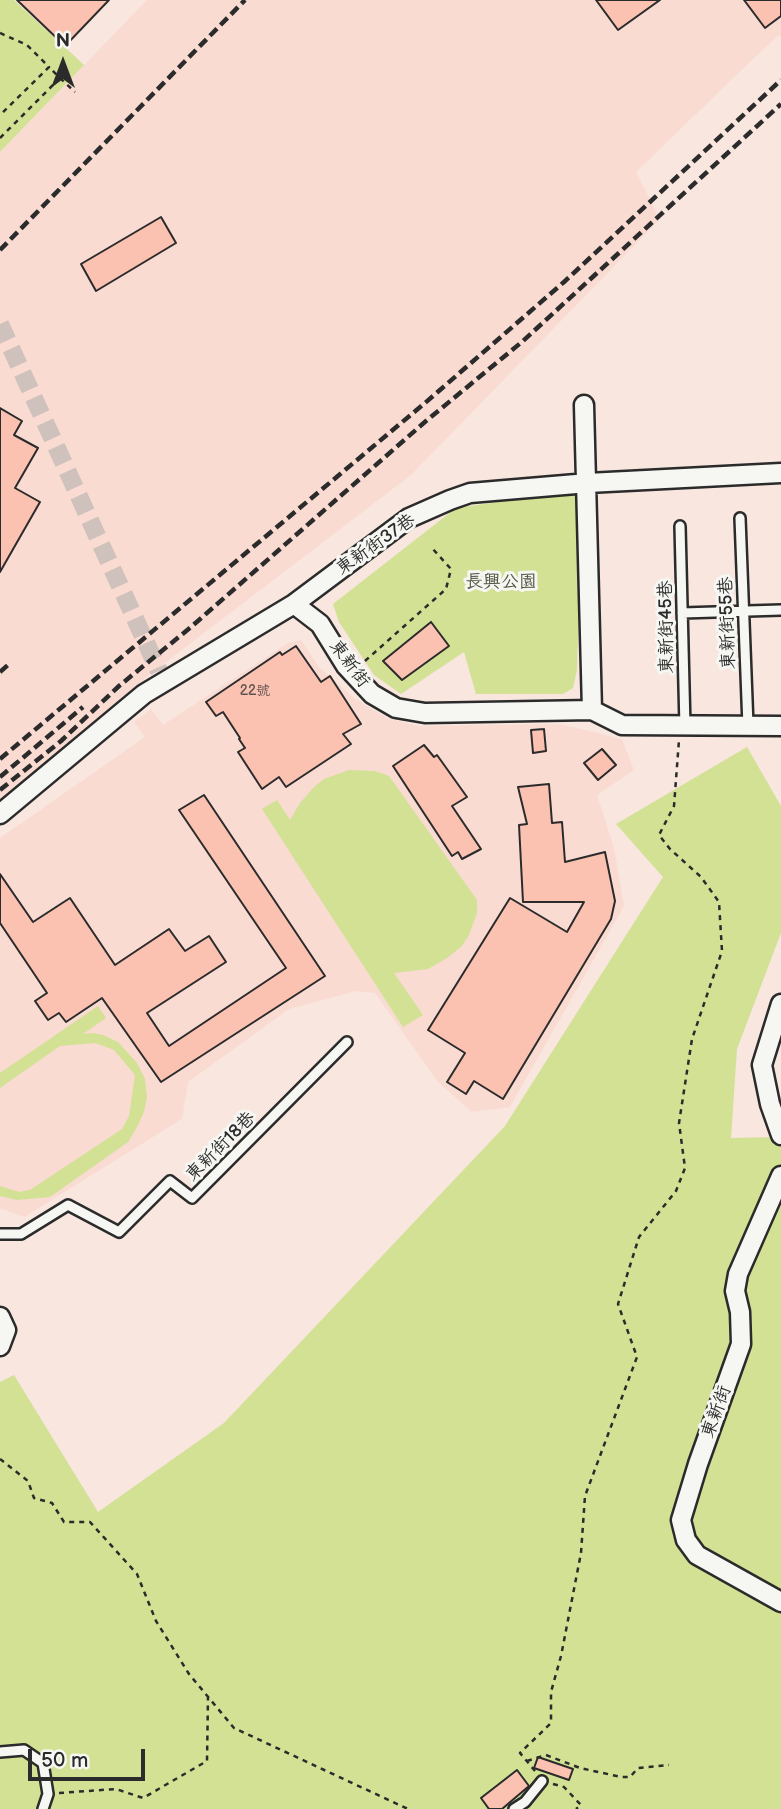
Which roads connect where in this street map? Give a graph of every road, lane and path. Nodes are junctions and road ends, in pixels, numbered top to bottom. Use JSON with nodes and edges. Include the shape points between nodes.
{"nodes":[{"id":1,"x":0,"y":33,"type":"edge"},
{"id":2,"x":50,"y":67,"type":"junction"},
{"id":3,"x":60,"y":78,"type":"junction"},
{"id":4,"x":75,"y":92,"type":"dead end"},
{"id":5,"x":0,"y":106,"type":"edge"},
{"id":6,"x":5,"y":111,"type":"junction"},
{"id":7,"x":0,"y":115,"type":"edge"},
{"id":8,"x":0,"y":138,"type":"edge"},
{"id":9,"x":584,"y":405,"type":"dead end"},
{"id":10,"x":781,"y":473,"type":"edge"},
{"id":11,"x":588,"y":483,"type":"junction"},
{"id":12,"x":740,"y":518,"type":"dead end"},
{"id":13,"x":680,"y":526,"type":"dead end"},
{"id":14,"x":431,"y":547,"type":"dead end"},
{"id":15,"x":294,"y":604,"type":"junction"},
{"id":16,"x":781,"y":610,"type":"edge"},
{"id":17,"x":743,"y":612,"type":"junction"},
{"id":18,"x":682,"y":613,"type":"junction"},
{"id":19,"x":365,"y":661,"type":"dead end"},
{"id":20,"x":592,"y":710,"type":"junction"},
{"id":21,"x":682,"y":727,"type":"junction"},
{"id":22,"x":748,"y":727,"type":"junction"},
{"id":23,"x":778,"y":729,"type":"edge"},
{"id":24,"x":0,"y":814,"type":"edge"},
{"id":25,"x":781,"y":1004,"type":"edge"},
{"id":26,"x":347,"y":1042,"type":"dead end"},
{"id":27,"x":781,"y":1135,"type":"edge"},
{"id":28,"x":781,"y":1176,"type":"edge"},
{"id":29,"x":0,"y":1234,"type":"edge"},
{"id":30,"x":0,"y":1317,"type":"edge"},
{"id":31,"x":0,"y":1346,"type":"edge"},
{"id":32,"x":0,"y":1458,"type":"edge"},
{"id":33,"x":781,"y":1602,"type":"edge"},
{"id":34,"x":208,"y":1697,"type":"junction"},
{"id":35,"x":0,"y":1752,"type":"edge"},
{"id":36,"x":527,"y":1761,"type":"junction"},
{"id":37,"x":669,"y":1765,"type":"dead end"},
{"id":38,"x":542,"y":1782,"type":"junction"},
{"id":39,"x":48,"y":1794,"type":"junction"},
{"id":40,"x":43,"y":1809,"type":"edge"},
{"id":41,"x":408,"y":1809,"type":"edge"},
{"id":42,"x":514,"y":1809,"type":"edge"},
{"id":43,"x":576,"y":1809,"type":"edge"}],
"edges":[{"from":1,"to":2,"type":"path","via":[[27,45]]},
{"from":2,"to":3,"type":"path"},
{"from":2,"to":6,"type":"path"},
{"from":3,"to":4,"type":"path"},
{"from":3,"to":8,"type":"path"},
{"from":5,"to":6,"type":"path"},
{"from":6,"to":7,"type":"path"},
{"from":9,"to":11,"type":"street"},
{"from":10,"to":11,"type":"street","name":"東新街37巷"},
{"from":11,"to":15,"type":"street","name":"東新街37巷","via":[[470,493],[450,500],[409,519]]},
{"from":11,"to":20,"type":"street"},
{"from":12,"to":17,"type":"lane","name":"東新街55巷"},
{"from":13,"to":18,"type":"lane","name":"東新街45巷"},
{"from":14,"to":19,"type":"path","via":[[451,569],[446,589]]},
{"from":15,"to":20,"type":"street","name":"東新街","via":[[320,624],[346,666],[372,694],[396,708],[425,713]]},
{"from":15,"to":24,"type":"street","via":[[162,676]]},
{"from":16,"to":17,"type":"lane"},
{"from":17,"to":18,"type":"lane"},
{"from":17,"to":22,"type":"lane","name":"東新街55巷"},
{"from":18,"to":21,"type":"lane","name":"東新街45巷"},
{"from":20,"to":21,"type":"street","name":"東新街","via":[[622,724]]},
{"from":21,"to":22,"type":"street","name":"東新街"},
{"from":21,"to":36,"type":"path","via":[[674,806],[659,835],[719,902],[722,951],[692,1039],[679,1123],[685,1168],[676,1191],[639,1237],[618,1304],[637,1357],[585,1496],[581,1553],[551,1692],[551,1723],[520,1753]]},
{"from":22,"to":23,"type":"street","name":"東新街"},
{"from":25,"to":27,"type":"street","via":[[762,1065]]},
{"from":26,"to":29,"type":"lane","name":"東新街18巷","via":[[192,1198],[170,1181],[119,1232],[68,1205],[21,1234]]},
{"from":28,"to":33,"type":"street","name":"東新街","via":[[738,1274],[735,1291],[741,1344],[681,1520],[686,1540],[697,1555]]},
{"from":30,"to":31,"type":"street","via":[[6,1330]]},
{"from":32,"to":34,"type":"path","via":[[28,1480],[34,1498],[52,1503],[64,1522],[90,1522],[137,1574],[156,1622]]},
{"from":34,"to":39,"type":"path","via":[[208,1761],[143,1798],[116,1789]]},
{"from":34,"to":41,"type":"path","via":[[234,1728]]},
{"from":35,"to":39,"type":"lane","via":[[24,1750],[43,1763]]},
{"from":36,"to":37,"type":"path","via":[[546,1755],[621,1777],[630,1777],[638,1768]]},
{"from":36,"to":38,"type":"path"},
{"from":38,"to":42,"type":"lane"},
{"from":38,"to":43,"type":"path","via":[[564,1787],[581,1805]]},
{"from":39,"to":40,"type":"lane"}]}
